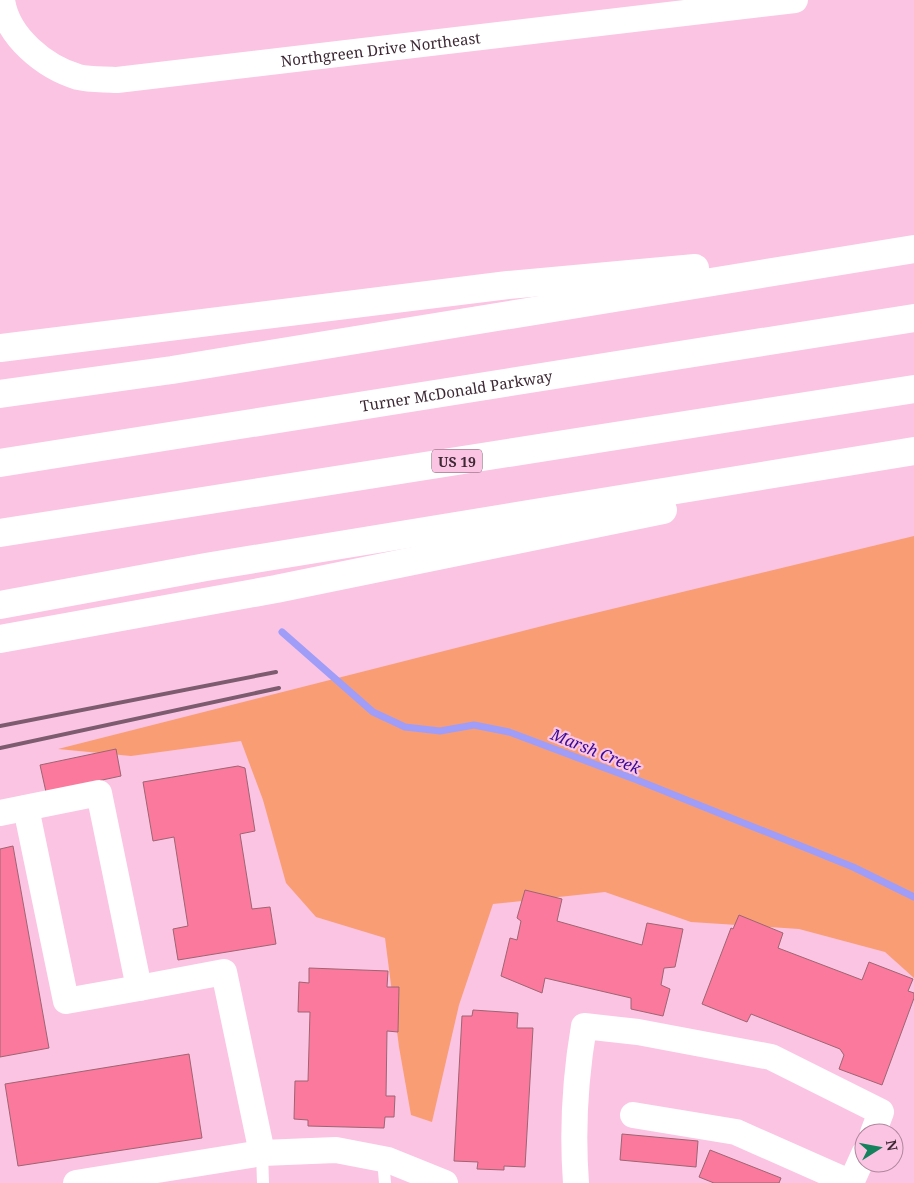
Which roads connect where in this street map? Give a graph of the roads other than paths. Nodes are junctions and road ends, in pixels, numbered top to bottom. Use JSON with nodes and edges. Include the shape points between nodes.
{"nodes":[{"id":1,"x":2,"y":0,"type":"edge"},
{"id":2,"x":795,"y":0,"type":"edge"},
{"id":3,"x":914,"y":249,"type":"edge"},
{"id":4,"x":881,"y":254,"type":"junction"},
{"id":5,"x":914,"y":318,"type":"edge"},
{"id":6,"x":0,"y":348,"type":"edge"},
{"id":7,"x":914,"y":388,"type":"edge"},
{"id":8,"x":0,"y":394,"type":"edge"},
{"id":9,"x":914,"y":451,"type":"edge"},
{"id":10,"x":0,"y":463,"type":"edge"},
{"id":11,"x":735,"y":480,"type":"junction"},
{"id":12,"x":0,"y":533,"type":"edge"},
{"id":13,"x":0,"y":605,"type":"edge"},
{"id":14,"x":0,"y":639,"type":"edge"},
{"id":15,"x":26,"y":808,"type":"junction"},
{"id":16,"x":0,"y":813,"type":"edge"},
{"id":17,"x":139,"y":988,"type":"junction"},
{"id":18,"x":633,"y":1115,"type":"dead end"},
{"id":19,"x":877,"y":1123,"type":"edge"},
{"id":20,"x":262,"y":1153,"type":"junction"},
{"id":21,"x":384,"y":1171,"type":"edge"},
{"id":22,"x":855,"y":1173,"type":"edge"},
{"id":23,"x":76,"y":1183,"type":"edge"},
{"id":24,"x":263,"y":1183,"type":"edge"},
{"id":25,"x":445,"y":1183,"type":"edge"},
{"id":26,"x":576,"y":1183,"type":"edge"}],
"edges":[{"from":1,"to":2,"type":"street","name":"Northgreen Drive Northeast","via":[[14,29],[31,51],[54,68],[79,78],[117,80]]},
{"from":3,"to":4,"type":"highway"},
{"from":4,"to":6,"type":"highway","via":[[783,258],[508,285]]},
{"from":4,"to":8,"type":"highway","via":[[209,364]]},
{"from":5,"to":10,"type":"highway","name":"Turner McDonald Parkway"},
{"from":7,"to":12,"type":"highway","number":"US 19"},
{"from":9,"to":11,"type":"highway"},
{"from":11,"to":13,"type":"highway","via":[[206,567]]},
{"from":11,"to":14,"type":"highway","via":[[677,507],[296,586]]},
{"from":15,"to":16,"type":"street"},
{"from":15,"to":17,"type":"street","via":[[66,1002]]},
{"from":15,"to":17,"type":"street","via":[[99,793]]},
{"from":17,"to":20,"type":"street","via":[[224,972]]},
{"from":18,"to":22,"type":"street","via":[[736,1132],[850,1183]]},
{"from":19,"to":26,"type":"street","via":[[882,1112],[771,1057],[638,1032],[584,1026],[574,1101]]},
{"from":20,"to":21,"type":"street","via":[[336,1150]]},
{"from":20,"to":23,"type":"street"},
{"from":20,"to":24,"type":"lane"},
{"from":21,"to":25,"type":"street"}]}
